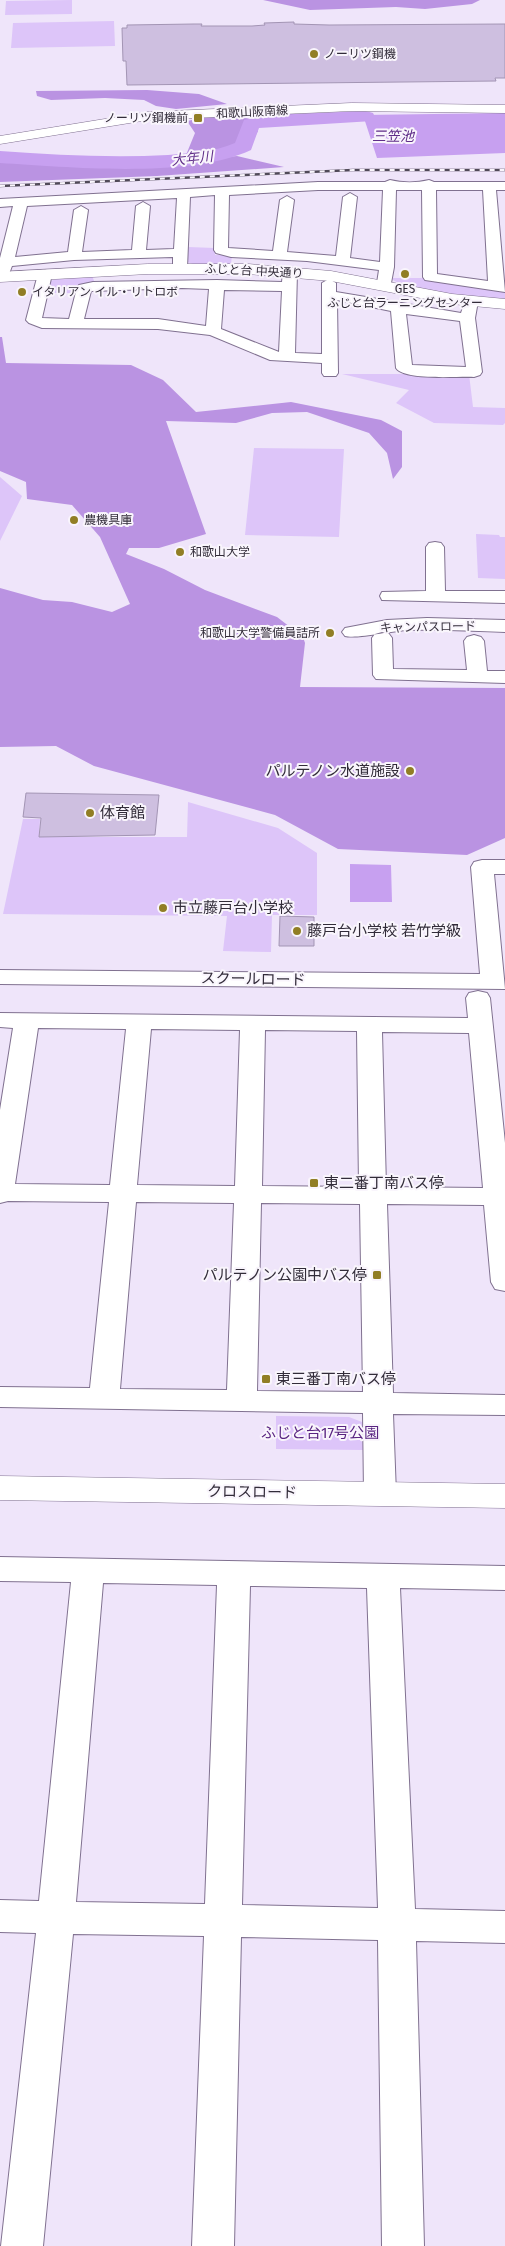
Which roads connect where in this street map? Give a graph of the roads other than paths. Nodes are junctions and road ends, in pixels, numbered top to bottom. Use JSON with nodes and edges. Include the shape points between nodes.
{"nodes":[{"id":1,"x":505,"y":109,"type":"edge"},
{"id":2,"x":0,"y":140,"type":"edge"},
{"id":3,"x":429,"y":184,"type":"junction"},
{"id":4,"x":489,"y":185,"type":"junction"},
{"id":5,"x":505,"y":186,"type":"edge"},
{"id":6,"x":389,"y":190,"type":"junction"},
{"id":7,"x":222,"y":197,"type":"junction"},
{"id":8,"x":350,"y":197,"type":"junction"},
{"id":9,"x":184,"y":198,"type":"junction"},
{"id":10,"x":287,"y":200,"type":"junction"},
{"id":11,"x":0,"y":203,"type":"edge"},
{"id":12,"x":143,"y":206,"type":"junction"},
{"id":13,"x":19,"y":207,"type":"junction"},
{"id":14,"x":81,"y":210,"type":"junction"},
{"id":15,"x":140,"y":253,"type":"junction"},
{"id":16,"x":279,"y":255,"type":"junction"},
{"id":17,"x":74,"y":256,"type":"junction"},
{"id":18,"x":180,"y":261,"type":"junction"},
{"id":19,"x":343,"y":261,"type":"junction"},
{"id":20,"x":387,"y":267,"type":"junction"},
{"id":21,"x":4,"y":270,"type":"edge"},
{"id":22,"x":290,"y":272,"type":"junction"},
{"id":23,"x":45,"y":274,"type":"junction"},
{"id":24,"x":150,"y":284,"type":"junction"},
{"id":25,"x":218,"y":284,"type":"junction"},
{"id":26,"x":382,"y":285,"type":"junction"},
{"id":27,"x":289,"y":287,"type":"junction"},
{"id":28,"x":500,"y":287,"type":"edge"},
{"id":29,"x":471,"y":301,"type":"junction"},
{"id":30,"x":505,"y":304,"type":"edge"},
{"id":31,"x":398,"y":308,"type":"junction"},
{"id":32,"x":146,"y":313,"type":"junction"},
{"id":33,"x":467,"y":318,"type":"junction"},
{"id":34,"x":76,"y":323,"type":"junction"},
{"id":35,"x":213,"y":331,"type":"junction"},
{"id":36,"x":287,"y":358,"type":"junction"},
{"id":37,"x":435,"y":546,"type":"dead end"},
{"id":38,"x":390,"y":596,"type":"dead end"},
{"id":39,"x":436,"y":596,"type":"junction"},
{"id":40,"x":505,"y":597,"type":"edge"},
{"id":41,"x":505,"y":626,"type":"edge"},
{"id":42,"x":352,"y":632,"type":"dead end"},
{"id":43,"x":382,"y":638,"type":"dead end"},
{"id":44,"x":474,"y":640,"type":"dead end"},
{"id":45,"x":478,"y":677,"type":"junction"},
{"id":46,"x":505,"y":677,"type":"edge"},
{"id":47,"x":490,"y":864,"type":"edge"},
{"id":48,"x":0,"y":977,"type":"edge"},
{"id":49,"x":492,"y":987,"type":"edge"},
{"id":50,"x":0,"y":1020,"type":"edge"},
{"id":51,"x":27,"y":1020,"type":"junction"},
{"id":52,"x":139,"y":1022,"type":"junction"},
{"id":53,"x":253,"y":1023,"type":"junction"},
{"id":54,"x":369,"y":1024,"type":"junction"},
{"id":55,"x":480,"y":1026,"type":"junction"},
{"id":56,"x":0,"y":1192,"type":"edge"},
{"id":57,"x":124,"y":1192,"type":"junction"},
{"id":58,"x":246,"y":1194,"type":"junction"},
{"id":59,"x":372,"y":1195,"type":"junction"},
{"id":60,"x":497,"y":1197,"type":"junction"},
{"id":61,"x":505,"y":1282,"type":"edge"},
{"id":62,"x":0,"y":1397,"type":"edge"},
{"id":63,"x":104,"y":1400,"type":"junction"},
{"id":64,"x":242,"y":1402,"type":"junction"},
{"id":65,"x":377,"y":1404,"type":"junction"},
{"id":66,"x":505,"y":1405,"type":"edge"},
{"id":67,"x":0,"y":1488,"type":"edge"},
{"id":68,"x":380,"y":1494,"type":"junction"},
{"id":69,"x":505,"y":1496,"type":"edge"},
{"id":70,"x":0,"y":1569,"type":"edge"},
{"id":71,"x":88,"y":1570,"type":"junction"},
{"id":72,"x":234,"y":1573,"type":"junction"},
{"id":73,"x":383,"y":1577,"type":"junction"},
{"id":74,"x":505,"y":1578,"type":"edge"},
{"id":75,"x":0,"y":1916,"type":"edge"},
{"id":76,"x":56,"y":1918,"type":"junction"},
{"id":77,"x":223,"y":1921,"type":"junction"},
{"id":78,"x":397,"y":1925,"type":"junction"},
{"id":79,"x":505,"y":1927,"type":"edge"},
{"id":80,"x":22,"y":2246,"type":"edge"},
{"id":81,"x":213,"y":2246,"type":"edge"},
{"id":82,"x":403,"y":2246,"type":"edge"}],
"edges":[{"from":1,"to":2,"type":"street","name":"和歌山阪南線","via":[[352,107],[148,116]]},
{"from":3,"to":4,"type":"street"},
{"from":3,"to":6,"type":"street"},
{"from":3,"to":28,"type":"street","via":[[430,277]]},
{"from":4,"to":5,"type":"street"},
{"from":4,"to":28,"type":"street"},
{"from":6,"to":7,"type":"street"},
{"from":6,"to":8,"type":"street"},
{"from":6,"to":20,"type":"street"},
{"from":7,"to":9,"type":"street"},
{"from":7,"to":10,"type":"street"},
{"from":7,"to":16,"type":"street","via":[[221,250]]},
{"from":8,"to":10,"type":"street"},
{"from":8,"to":19,"type":"street"},
{"from":9,"to":12,"type":"street"},
{"from":9,"to":13,"type":"street"},
{"from":9,"to":18,"type":"street"},
{"from":10,"to":16,"type":"street"},
{"from":11,"to":13,"type":"street"},
{"from":12,"to":14,"type":"street"},
{"from":12,"to":15,"type":"street"},
{"from":13,"to":14,"type":"street"},
{"from":13,"to":21,"type":"street"},
{"from":14,"to":17,"type":"street"},
{"from":15,"to":17,"type":"street"},
{"from":15,"to":18,"type":"street"},
{"from":16,"to":19,"type":"street"},
{"from":17,"to":21,"type":"street"},
{"from":18,"to":22,"type":"street","name":"ふじと台 中央通り"},
{"from":18,"to":23,"type":"street","name":"ふじと台 中央通り"},
{"from":19,"to":20,"type":"street"},
{"from":20,"to":26,"type":"street","via":[[386,280]]},
{"from":21,"to":23,"type":"street","name":"ふじと台 中央通り"},
{"from":22,"to":26,"type":"street","name":"ふじと台 中央通り"},
{"from":22,"to":27,"type":"street"},
{"from":23,"to":34,"type":"street","via":[[34,320]]},
{"from":24,"to":25,"type":"street"},
{"from":24,"to":32,"type":"street"},
{"from":24,"to":34,"type":"street","via":[[84,288]]},
{"from":25,"to":27,"type":"street"},
{"from":25,"to":35,"type":"street"},
{"from":26,"to":29,"type":"street","name":"ふじと台 中央通り"},
{"from":27,"to":36,"type":"street"},
{"from":29,"to":30,"type":"street","name":"ふじと台 中央通り"},
{"from":29,"to":33,"type":"street"},
{"from":31,"to":33,"type":"street"},
{"from":31,"to":33,"type":"street","via":[[404,368],[412,371],[474,372]]},
{"from":31,"to":36,"type":"street","via":[[329,289],[330,366]]},
{"from":32,"to":34,"type":"street"},
{"from":32,"to":35,"type":"street"},
{"from":35,"to":36,"type":"street","via":[[262,352]]},
{"from":37,"to":39,"type":"street"},
{"from":38,"to":39,"type":"street"},
{"from":39,"to":40,"type":"street"},
{"from":41,"to":42,"type":"street","name":"キャンパスロード","via":[[408,625]]},
{"from":43,"to":45,"type":"street","via":[[383,676]]},
{"from":44,"to":45,"type":"street"},
{"from":45,"to":46,"type":"street"},
{"from":47,"to":49,"type":"street"},
{"from":48,"to":49,"type":"street","name":"スクールロード"},
{"from":49,"to":55,"type":"street"},
{"from":50,"to":51,"type":"street"},
{"from":51,"to":52,"type":"street"},
{"from":51,"to":56,"type":"street"},
{"from":52,"to":53,"type":"street"},
{"from":52,"to":57,"type":"street"},
{"from":53,"to":54,"type":"street"},
{"from":53,"to":58,"type":"street"},
{"from":54,"to":55,"type":"street"},
{"from":54,"to":59,"type":"street"},
{"from":55,"to":60,"type":"street"},
{"from":56,"to":57,"type":"street"},
{"from":57,"to":58,"type":"street"},
{"from":57,"to":63,"type":"street"},
{"from":58,"to":59,"type":"street"},
{"from":58,"to":64,"type":"street"},
{"from":59,"to":60,"type":"street"},
{"from":59,"to":65,"type":"street"},
{"from":60,"to":61,"type":"street"},
{"from":62,"to":63,"type":"street"},
{"from":63,"to":64,"type":"street"},
{"from":64,"to":65,"type":"street"},
{"from":65,"to":66,"type":"street"},
{"from":65,"to":68,"type":"street"},
{"from":67,"to":68,"type":"street","name":"クロスロード"},
{"from":68,"to":69,"type":"street","name":"クロスロード"},
{"from":70,"to":71,"type":"street"},
{"from":71,"to":72,"type":"street"},
{"from":71,"to":76,"type":"street"},
{"from":72,"to":73,"type":"street"},
{"from":72,"to":77,"type":"street"},
{"from":73,"to":74,"type":"street"},
{"from":73,"to":78,"type":"street"},
{"from":75,"to":76,"type":"street"},
{"from":76,"to":77,"type":"street"},
{"from":76,"to":80,"type":"street"},
{"from":77,"to":78,"type":"street"},
{"from":77,"to":81,"type":"street"},
{"from":78,"to":79,"type":"street"},
{"from":78,"to":82,"type":"street"}]}
